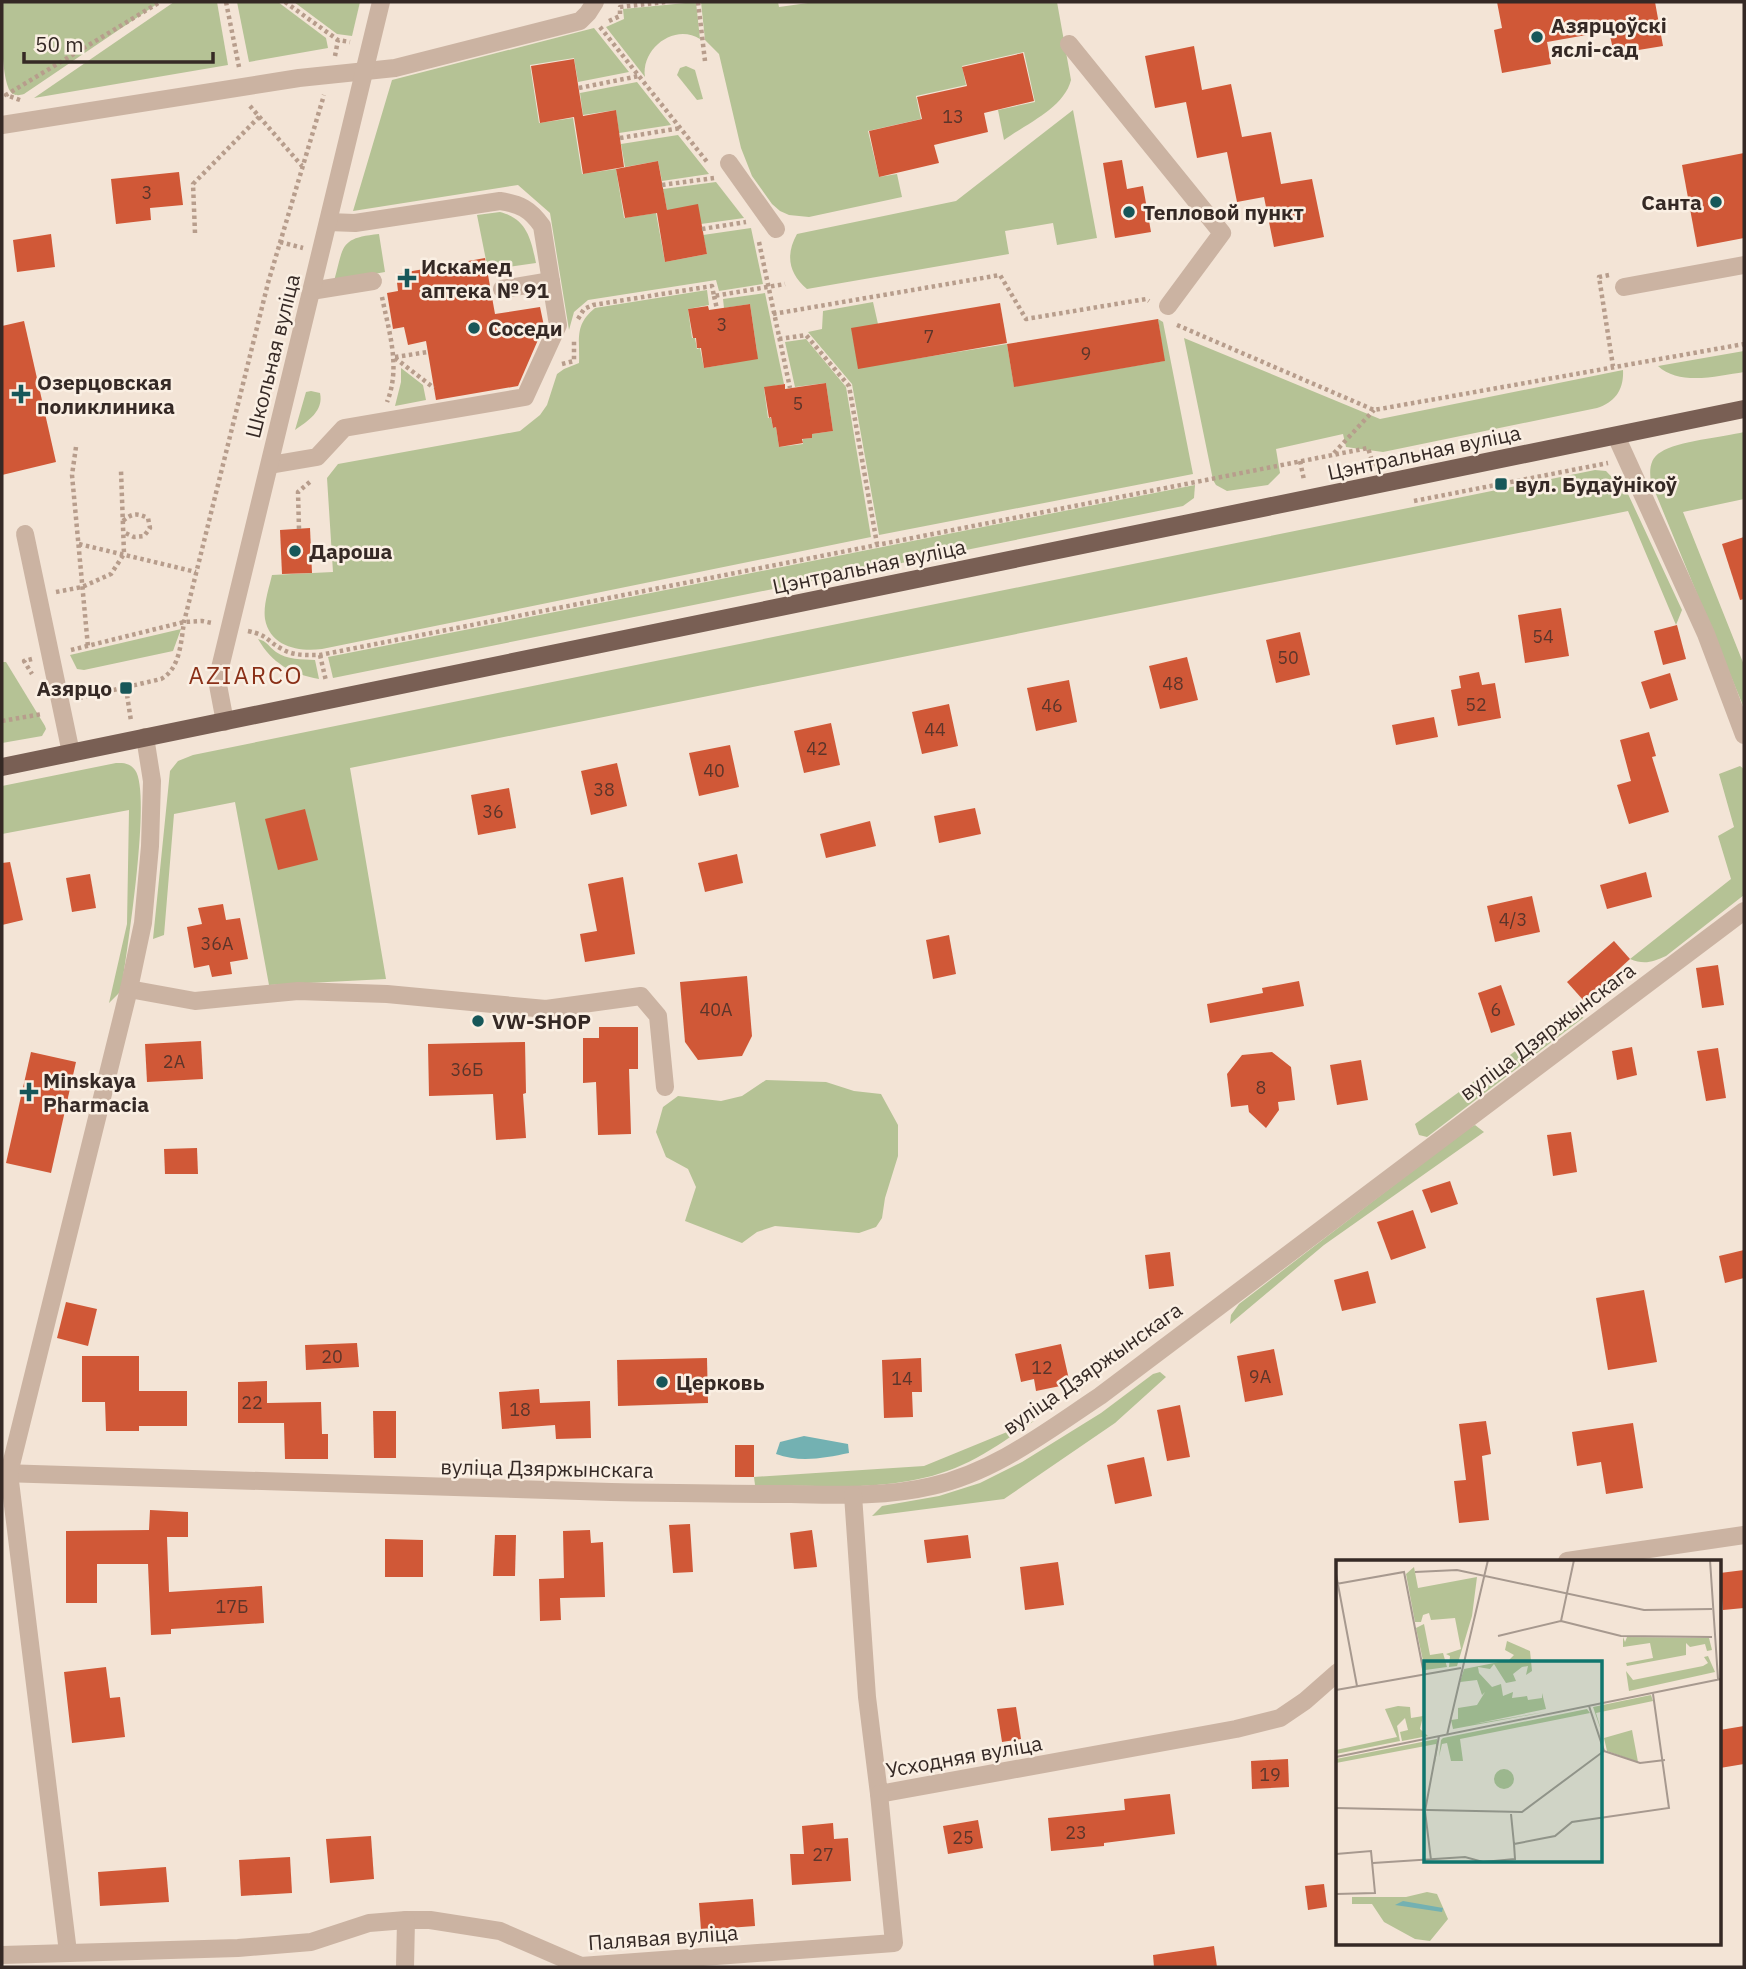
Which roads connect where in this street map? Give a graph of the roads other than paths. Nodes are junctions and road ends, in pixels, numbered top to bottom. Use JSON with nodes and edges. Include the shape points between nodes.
{"nodes":[{"id":1,"x":381,"y":2,"type":"edge"},
{"id":2,"x":594,"y":13,"type":"edge"},
{"id":3,"x":1069,"y":44,"type":"dead end"},
{"id":4,"x":365,"y":71,"type":"junction"},
{"id":5,"x":2,"y":123,"type":"edge"},
{"id":6,"x":729,"y":163,"type":"dead end"},
{"id":7,"x":328,"y":222,"type":"junction"},
{"id":8,"x":776,"y":229,"type":"dead end"},
{"id":9,"x":1744,"y":264,"type":"edge"},
{"id":10,"x":551,"y":281,"type":"junction"},
{"id":11,"x":377,"y":283,"type":"road end"},
{"id":12,"x":1624,"y":287,"type":"dead end"},
{"id":13,"x":502,"y":289,"type":"dead end"},
{"id":14,"x":312,"y":291,"type":"junction"},
{"id":15,"x":1165,"y":312,"type":"road end"},
{"id":16,"x":1744,"y":409,"type":"edge"},
{"id":17,"x":1616,"y":436,"type":"junction"},
{"id":18,"x":270,"y":464,"type":"junction"},
{"id":19,"x":25,"y":534,"type":"dead end"},
{"id":20,"x":225,"y":722,"type":"junction"},
{"id":21,"x":1744,"y":735,"type":"edge"},
{"id":22,"x":140,"y":739,"type":"junction"},
{"id":23,"x":71,"y":753,"type":"junction"},
{"id":24,"x":2,"y":767,"type":"edge"},
{"id":25,"x":1744,"y":911,"type":"edge"},
{"id":26,"x":129,"y":989,"type":"junction"},
{"id":27,"x":665,"y":1087,"type":"dead end"},
{"id":28,"x":5,"y":1473,"type":"edge"},
{"id":29,"x":853,"y":1495,"type":"junction"},
{"id":30,"x":1744,"y":1535,"type":"edge"},
{"id":31,"x":1574,"y":1560,"type":"edge"},
{"id":32,"x":1336,"y":1674,"type":"edge"},
{"id":33,"x":879,"y":1794,"type":"junction"},
{"id":34,"x":406,"y":1920,"type":"junction"},
{"id":35,"x":68,"y":1952,"type":"junction"},
{"id":36,"x":2,"y":1955,"type":"edge"},
{"id":37,"x":551,"y":1960,"type":"edge"},
{"id":38,"x":405,"y":1967,"type":"edge"}],
"edges":[{"from":1,"to":4,"type":"street","name":"Школьная вуліца"},
{"from":2,"to":4,"type":"street","via":[[580,21],[395,68]]},
{"from":3,"to":15,"type":"street","via":[[1222,233]]},
{"from":4,"to":5,"type":"street"},
{"from":4,"to":7,"type":"street","name":"Школьная вуліца"},
{"from":6,"to":8,"type":"street"},
{"from":7,"to":10,"type":"street","via":[[355,223],[500,201],[518,203],[542,226]]},
{"from":7,"to":14,"type":"street","name":"Школьная вуліца"},
{"from":9,"to":12,"type":"street"},
{"from":10,"to":13,"type":"street"},
{"from":10,"to":18,"type":"street","via":[[558,325],[525,397],[344,428],[317,457]]},
{"from":11,"to":14,"type":"street"},
{"from":14,"to":18,"type":"street","name":"Школьная вуліца"},
{"from":16,"to":17,"type":"main road","name":"Цэнтральная вуліца"},
{"from":17,"to":20,"type":"main road","name":"Цэнтральная вуліца"},
{"from":17,"to":21,"type":"street","via":[[1706,634]]},
{"from":18,"to":20,"type":"street","name":"Школьная вуліца","via":[[220,668],[218,685]]},
{"from":19,"to":23,"type":"street"},
{"from":20,"to":22,"type":"main road","name":"Цэнтральная вуліца"},
{"from":22,"to":23,"type":"main road","name":"Цэнтральная вуліца"},
{"from":22,"to":26,"type":"street","via":[[152,781],[150,846],[143,923]]},
{"from":23,"to":24,"type":"main road","name":"Цэнтральная вуліца"},
{"from":25,"to":29,"type":"street","name":"вуліца Дзяржынскага","via":[[1100,1396],[998,1462],[965,1476],[901,1492]]},
{"from":26,"to":27,"type":"street","via":[[195,1001],[298,991],[546,1009],[641,996],[658,1016]]},
{"from":26,"to":28,"type":"street"},
{"from":28,"to":29,"type":"street","name":"вуліца Дзяржынскага","via":[[351,1486]]},
{"from":28,"to":35,"type":"street"},
{"from":29,"to":33,"type":"street","name":"Усходняя вуліца","via":[[867,1697]]},
{"from":30,"to":31,"type":"street"},
{"from":32,"to":33,"type":"street","name":"Усходняя вуліца","via":[[1280,1718]]},
{"from":33,"to":37,"type":"street","name":"Палявая вуліца","via":[[894,1943],[580,1966]]},
{"from":34,"to":35,"type":"street","name":"Палявая вуліца","via":[[369,1923],[311,1942]]},
{"from":34,"to":37,"type":"street","name":"Палявая вуліца","via":[[500,1931]]},
{"from":34,"to":38,"type":"street"},
{"from":35,"to":36,"type":"street","name":"Палявая вуліца"}]}
